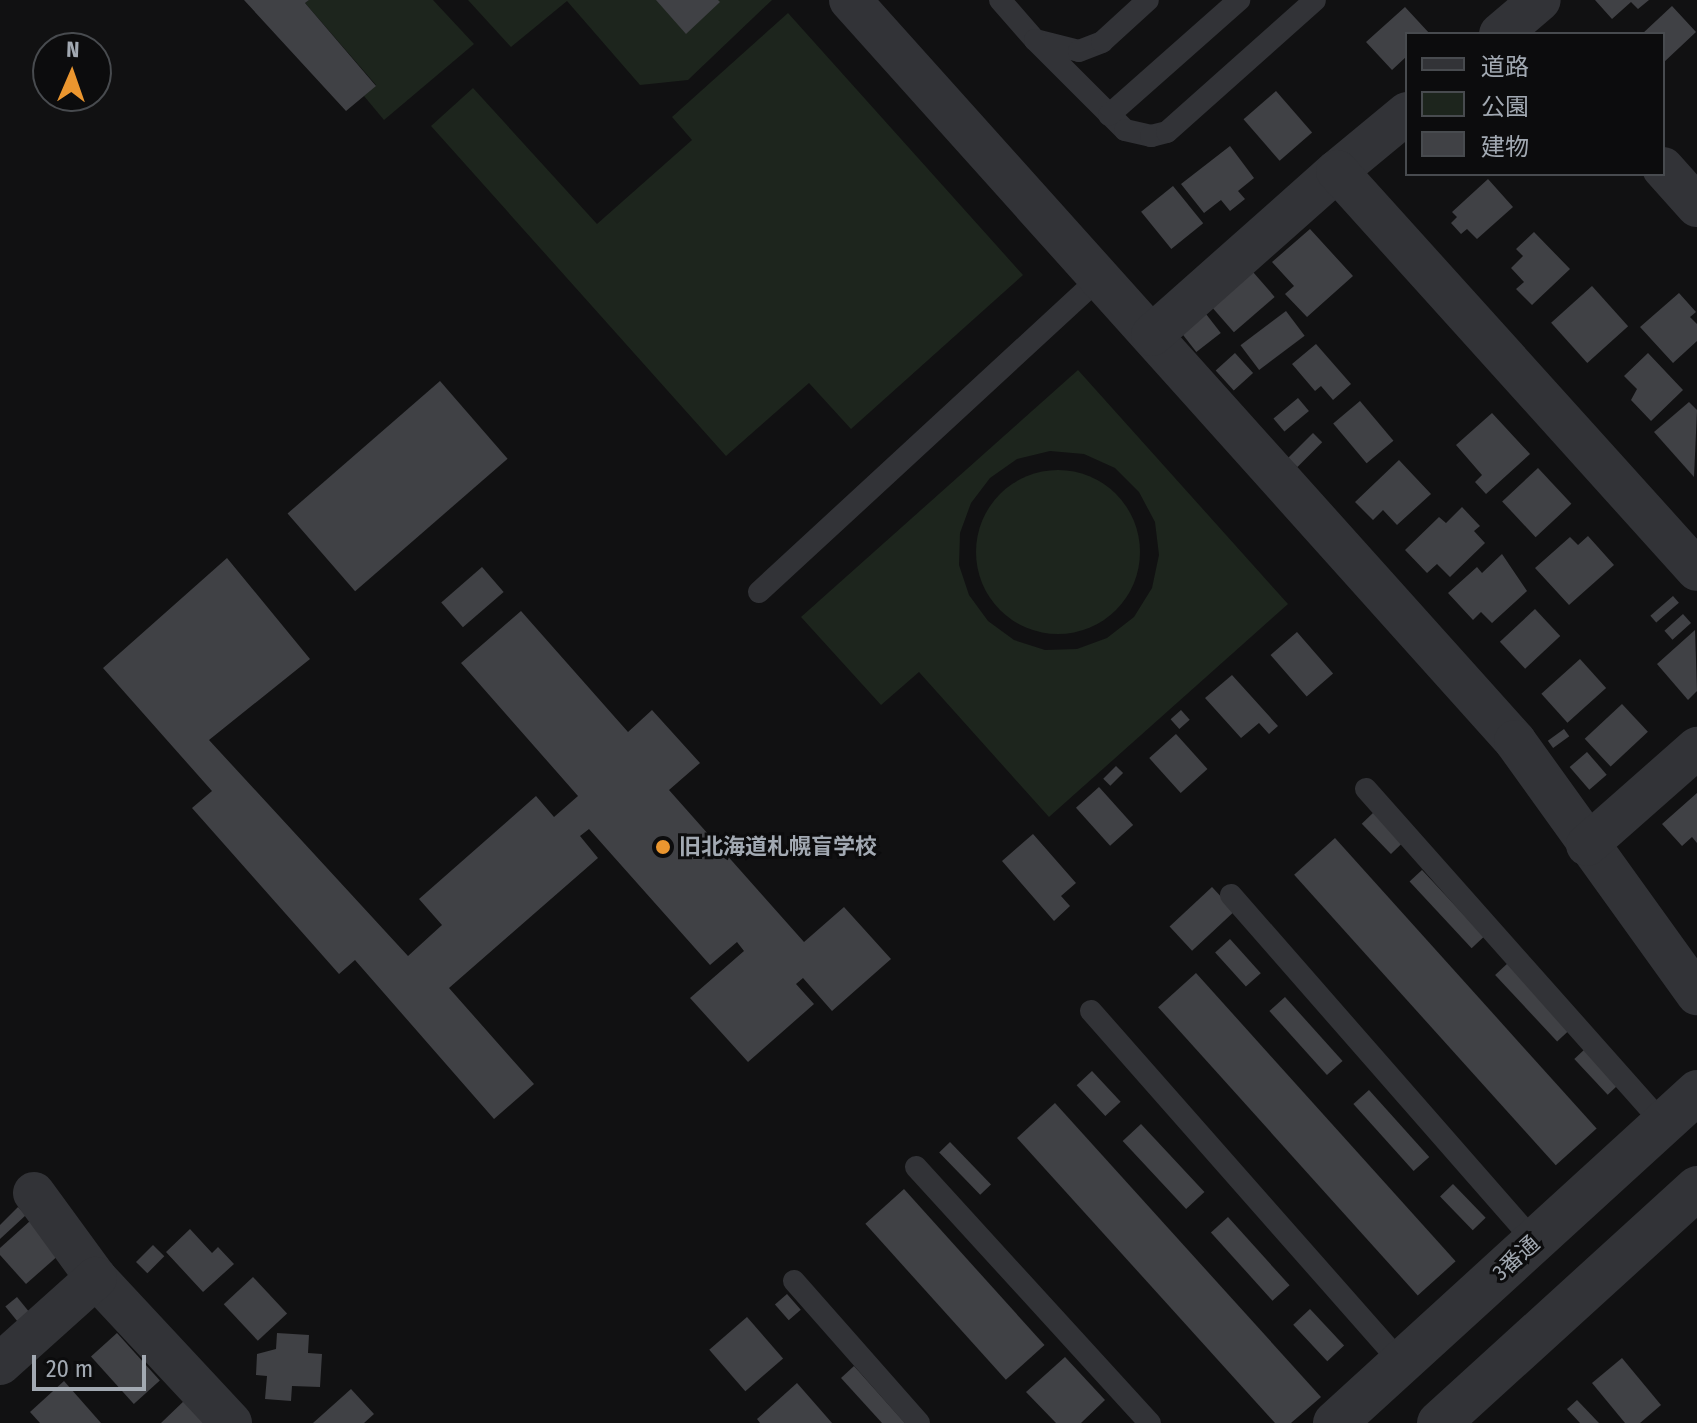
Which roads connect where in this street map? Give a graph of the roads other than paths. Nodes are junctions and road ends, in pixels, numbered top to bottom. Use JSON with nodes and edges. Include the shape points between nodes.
{"nodes":[{"id":1,"x":850,"y":0,"type":"edge"},
{"id":2,"x":1000,"y":0,"type":"edge"},
{"id":3,"x":1148,"y":0,"type":"edge"},
{"id":4,"x":1239,"y":0,"type":"edge"},
{"id":5,"x":1315,"y":0,"type":"edge"},
{"id":6,"x":1035,"y":40,"type":"junction"},
{"id":7,"x":1109,"y":115,"type":"junction"},
{"id":8,"x":1405,"y":115,"type":"edge"},
{"id":9,"x":1665,"y":170,"type":"edge"},
{"id":10,"x":1337,"y":171,"type":"junction"},
{"id":11,"x":1697,"y":206,"type":"edge"},
{"id":12,"x":1100,"y":277,"type":"junction"},
{"id":13,"x":1152,"y":335,"type":"junction"},
{"id":14,"x":1697,"y":570,"type":"edge"},
{"id":15,"x":759,"y":592,"type":"dead end"},
{"id":16,"x":1697,"y":748,"type":"edge"},
{"id":17,"x":1366,"y":789,"type":"dead end"},
{"id":18,"x":1587,"y":845,"type":"junction"},
{"id":19,"x":1231,"y":895,"type":"dead end"},
{"id":20,"x":1697,"y":994,"type":"edge"},
{"id":21,"x":1091,"y":1011,"type":"dead end"},
{"id":22,"x":1697,"y":1092,"type":"edge"},
{"id":23,"x":1663,"y":1123,"type":"junction"},
{"id":24,"x":916,"y":1167,"type":"dead end"},
{"id":25,"x":1697,"y":1188,"type":"edge"},
{"id":26,"x":34,"y":1193,"type":"dead end"},
{"id":27,"x":1534,"y":1241,"type":"junction"},
{"id":28,"x":96,"y":1278,"type":"junction"},
{"id":29,"x":794,"y":1281,"type":"dead end"},
{"id":30,"x":1401,"y":1363,"type":"junction"},
{"id":31,"x":0,"y":1364,"type":"edge"},
{"id":32,"x":231,"y":1423,"type":"edge"},
{"id":33,"x":919,"y":1423,"type":"edge"},
{"id":34,"x":1150,"y":1423,"type":"edge"},
{"id":35,"x":1335,"y":1423,"type":"edge"},
{"id":36,"x":1439,"y":1423,"type":"edge"}],
"edges":[{"from":1,"to":12,"type":"street"},
{"from":2,"to":6,"type":"lane"},
{"from":3,"to":6,"type":"lane","via":[[1090,49],[1060,50]]},
{"from":4,"to":7,"type":"lane"},
{"from":5,"to":7,"type":"lane","via":[[1167,132],[1137,135]]},
{"from":6,"to":7,"type":"lane"},
{"from":8,"to":10,"type":"street"},
{"from":9,"to":11,"type":"street"},
{"from":10,"to":13,"type":"street"},
{"from":10,"to":14,"type":"street"},
{"from":12,"to":13,"type":"street"},
{"from":12,"to":15,"type":"lane"},
{"from":13,"to":18,"type":"street","via":[[1515,741]]},
{"from":16,"to":18,"type":"street"},
{"from":17,"to":23,"type":"lane"},
{"from":18,"to":20,"type":"street"},
{"from":19,"to":27,"type":"lane"},
{"from":21,"to":30,"type":"lane"},
{"from":22,"to":23,"type":"street","name":"3番通"},
{"from":23,"to":27,"type":"street","name":"3番通"},
{"from":24,"to":34,"type":"lane"},
{"from":25,"to":36,"type":"street"},
{"from":26,"to":28,"type":"street"},
{"from":27,"to":30,"type":"street","name":"3番通"},
{"from":28,"to":31,"type":"street"},
{"from":28,"to":32,"type":"street"},
{"from":29,"to":33,"type":"lane"},
{"from":30,"to":35,"type":"street","name":"3番通"}]}
